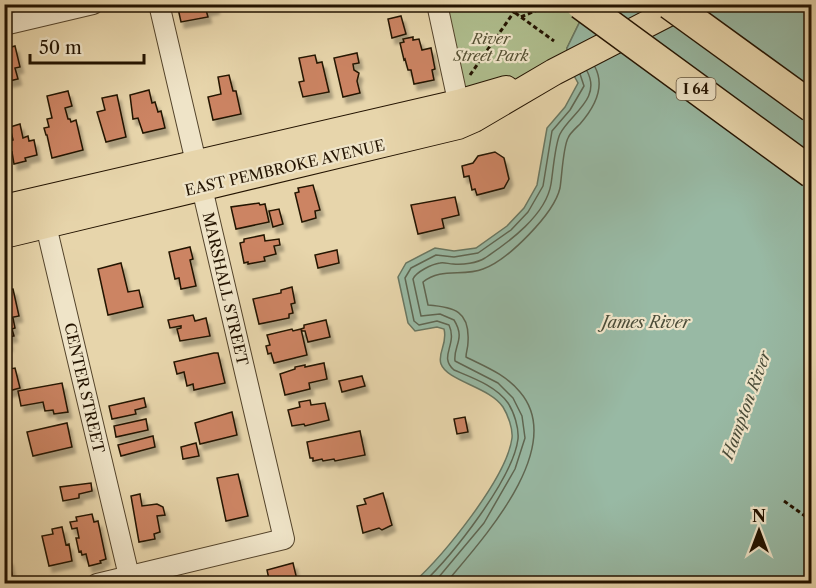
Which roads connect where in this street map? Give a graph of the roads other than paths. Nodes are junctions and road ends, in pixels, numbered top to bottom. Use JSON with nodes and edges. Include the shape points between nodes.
{"nodes":[{"id":1,"x":93,"y":4,"type":"edge"},
{"id":2,"x":159,"y":4,"type":"edge"},
{"id":3,"x":437,"y":4,"type":"edge"},
{"id":4,"x":581,"y":4,"type":"edge"},
{"id":5,"x":670,"y":4,"type":"edge"},
{"id":6,"x":686,"y":4,"type":"edge"},
{"id":7,"x":4,"y":26,"type":"edge"},
{"id":8,"x":812,"y":107,"type":"edge"},
{"id":9,"x":461,"y":113,"type":"junction"},
{"id":10,"x":812,"y":173,"type":"edge"},
{"id":11,"x":199,"y":176,"type":"junction"},
{"id":12,"x":40,"y":200,"type":"junction"},
{"id":13,"x":4,"y":208,"type":"edge"},
{"id":14,"x":46,"y":225,"type":"junction"},
{"id":15,"x":4,"y":235,"type":"edge"},
{"id":16,"x":129,"y":576,"type":"junction"},
{"id":17,"x":97,"y":584,"type":"edge"}],
"edges":[{"from":1,"to":7,"type":"street"},
{"from":2,"to":11,"type":"street","name":"MARSHALL STREET"},
{"from":3,"to":9,"type":"street"},
{"from":4,"to":10,"type":"highway","number":"I 64","bridge":true},
{"from":5,"to":8,"type":"highway","bridge":true},
{"from":6,"to":9,"type":"main road","name":"EAST PEMBROKE AVENUE","bridge":true,"via":[[554,72]]},
{"from":9,"to":11,"type":"main road","name":"EAST PEMBROKE AVENUE"},
{"from":11,"to":12,"type":"main road","name":"EAST PEMBROKE AVENUE"},
{"from":11,"to":14,"type":"main road","name":"EAST PEMBROKE AVENUE"},
{"from":11,"to":16,"type":"street","name":"MARSHALL STREET","via":[[284,538]]},
{"from":12,"to":13,"type":"main road","name":"EAST PEMBROKE AVENUE"},
{"from":12,"to":14,"type":"street","name":"CENTER STREET"},
{"from":14,"to":15,"type":"main road","name":"EAST PEMBROKE AVENUE"},
{"from":14,"to":16,"type":"street","name":"CENTER STREET"},
{"from":16,"to":17,"type":"street"}]}
